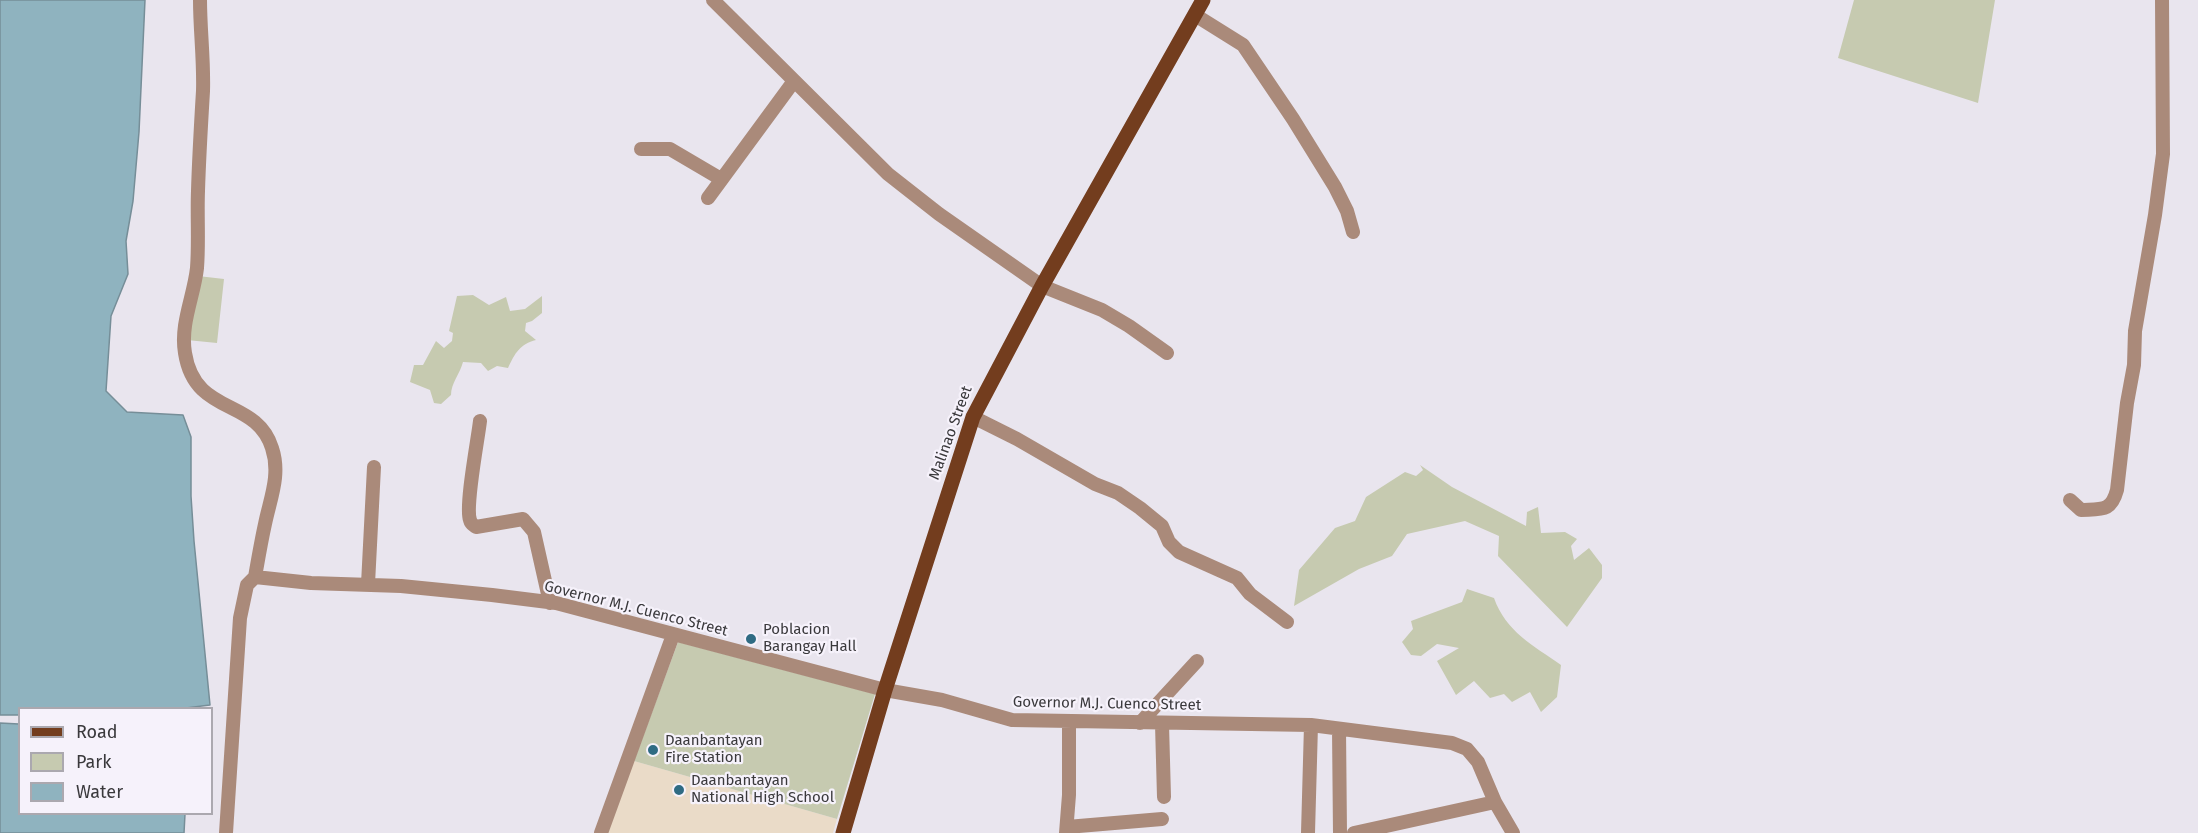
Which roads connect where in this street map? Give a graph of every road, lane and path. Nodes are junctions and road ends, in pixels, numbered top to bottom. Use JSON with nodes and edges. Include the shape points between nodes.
{"nodes":[{"id":1,"x":200,"y":0,"type":"edge"},
{"id":2,"x":713,"y":0,"type":"edge"},
{"id":3,"x":1203,"y":0,"type":"edge"},
{"id":4,"x":2162,"y":0,"type":"edge"},
{"id":5,"x":1195,"y":15,"type":"junction"},
{"id":6,"x":795,"y":81,"type":"junction"},
{"id":7,"x":641,"y":149,"type":"dead end"},
{"id":8,"x":722,"y":179,"type":"junction"},
{"id":9,"x":708,"y":198,"type":"dead end"},
{"id":10,"x":1353,"y":232,"type":"dead end"},
{"id":11,"x":1042,"y":286,"type":"junction"},
{"id":12,"x":1167,"y":353,"type":"dead end"},
{"id":13,"x":973,"y":417,"type":"junction"},
{"id":14,"x":480,"y":421,"type":"dead end"},
{"id":15,"x":374,"y":467,"type":"dead end"},
{"id":16,"x":2070,"y":500,"type":"dead end"},
{"id":17,"x":255,"y":578,"type":"junction"},
{"id":18,"x":368,"y":584,"type":"junction"},
{"id":19,"x":550,"y":603,"type":"junction"},
{"id":20,"x":1287,"y":622,"type":"dead end"},
{"id":21,"x":673,"y":635,"type":"junction"},
{"id":22,"x":1197,"y":661,"type":"dead end"},
{"id":23,"x":885,"y":690,"type":"junction"},
{"id":24,"x":1069,"y":722,"type":"junction"},
{"id":25,"x":1140,"y":723,"type":"junction"},
{"id":26,"x":1162,"y":724,"type":"junction"},
{"id":27,"x":1311,"y":725,"type":"junction"},
{"id":28,"x":1339,"y":729,"type":"junction"},
{"id":29,"x":1164,"y":797,"type":"dead end"},
{"id":30,"x":1496,"y":802,"type":"junction"},
{"id":31,"x":1162,"y":819,"type":"dead end"},
{"id":32,"x":1067,"y":830,"type":"edge"},
{"id":33,"x":226,"y":833,"type":"edge"},
{"id":34,"x":602,"y":833,"type":"edge"},
{"id":35,"x":843,"y":833,"type":"edge"},
{"id":36,"x":1308,"y":833,"type":"edge"},
{"id":37,"x":1340,"y":833,"type":"edge"},
{"id":38,"x":1354,"y":833,"type":"edge"},
{"id":39,"x":1513,"y":833,"type":"edge"}],
"edges":[{"from":1,"to":17,"type":"street","via":[[203,90],[197,268],[185,324],[185,352],[188,370],[196,384],[209,396],[257,422],[272,448],[276,478]]},
{"from":2,"to":6,"type":"street"},
{"from":3,"to":5,"type":"main road","name":"Malinao Street"},
{"from":4,"to":16,"type":"street","via":[[2163,154],[2135,331],[2117,490],[2114,502],[2104,509],[2081,510]]},
{"from":5,"to":10,"type":"street","via":[[1243,45],[1335,187]]},
{"from":5,"to":11,"type":"main road","name":"Malinao Street"},
{"from":6,"to":8,"type":"street"},
{"from":6,"to":11,"type":"street","via":[[888,174]]},
{"from":7,"to":8,"type":"street","via":[[670,149]]},
{"from":8,"to":9,"type":"street"},
{"from":11,"to":12,"type":"street","via":[[1102,310]]},
{"from":11,"to":13,"type":"main road","name":"Malinao Street"},
{"from":13,"to":20,"type":"street","via":[[1118,493],[1162,526],[1169,543],[1179,552],[1237,578],[1250,594]]},
{"from":13,"to":23,"type":"main road","name":"Malinao Street"},
{"from":14,"to":19,"type":"street","via":[[471,523],[476,527],[523,519],[529,524]]},
{"from":15,"to":18,"type":"street"},
{"from":17,"to":18,"type":"street","name":"Governor M.J. Cuenco Street"},
{"from":17,"to":33,"type":"street","via":[[247,585],[240,618]]},
{"from":18,"to":19,"type":"street","name":"Governor M.J. Cuenco Street"},
{"from":19,"to":21,"type":"street","name":"Governor M.J. Cuenco Street"},
{"from":21,"to":23,"type":"street","name":"Governor M.J. Cuenco Street"},
{"from":21,"to":34,"type":"street"},
{"from":22,"to":25,"type":"street"},
{"from":23,"to":24,"type":"street","name":"Governor M.J. Cuenco Street","via":[[942,700],[1012,720]]},
{"from":23,"to":35,"type":"main road","name":"Malinao Street"},
{"from":24,"to":25,"type":"street","name":"Governor M.J. Cuenco Street"},
{"from":24,"to":32,"type":"street"},
{"from":25,"to":26,"type":"street","name":"Governor M.J. Cuenco Street"},
{"from":26,"to":27,"type":"street","name":"Governor M.J. Cuenco Street"},
{"from":26,"to":29,"type":"street"},
{"from":27,"to":28,"type":"street","name":"Governor M.J. Cuenco Street"},
{"from":27,"to":36,"type":"street"},
{"from":28,"to":30,"type":"street","name":"Governor M.J. Cuenco Street","via":[[1452,743],[1467,749],[1478,762]]},
{"from":28,"to":37,"type":"street"},
{"from":30,"to":38,"type":"street"},
{"from":30,"to":39,"type":"street"},
{"from":31,"to":32,"type":"street"}]}
